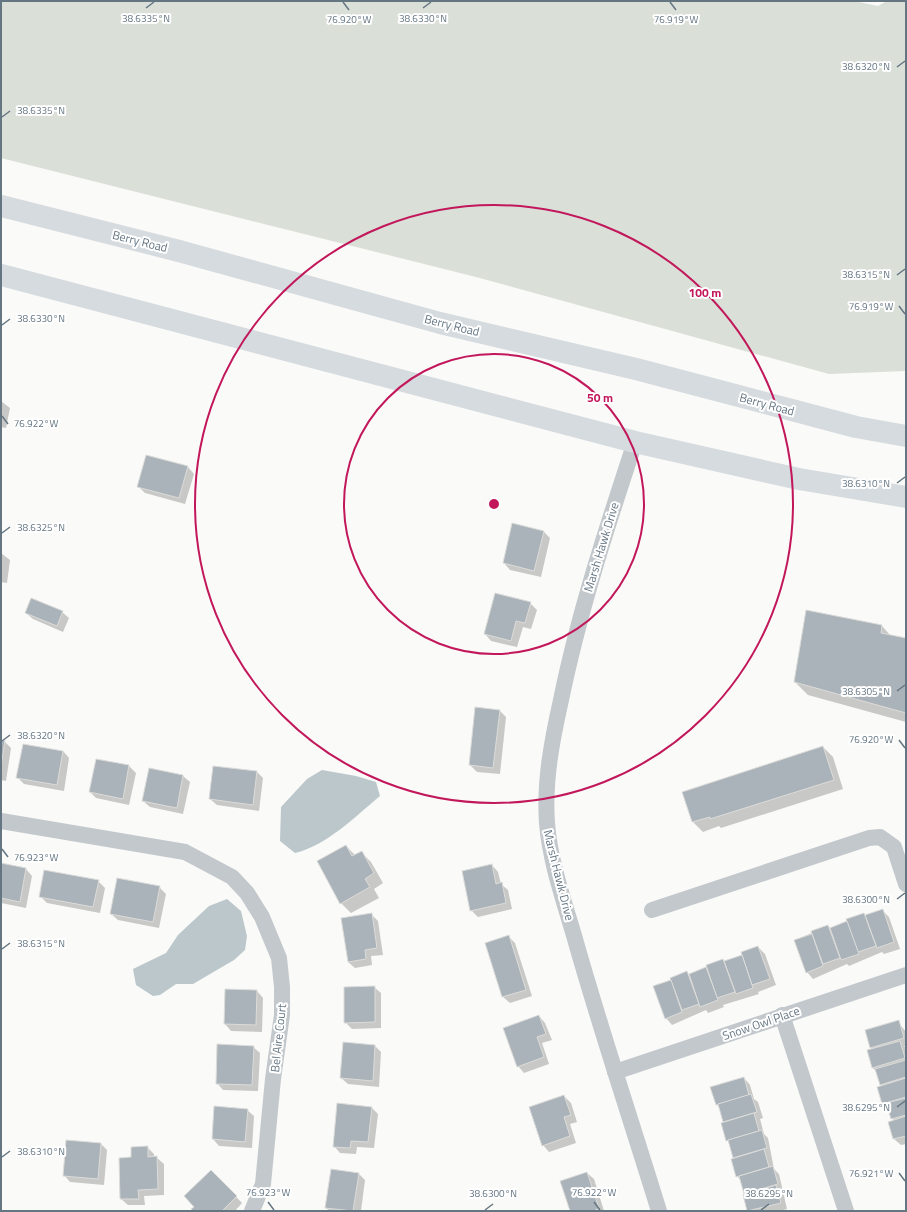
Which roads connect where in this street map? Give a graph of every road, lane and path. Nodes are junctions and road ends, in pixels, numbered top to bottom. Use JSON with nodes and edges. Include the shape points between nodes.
{"nodes":[{"id":1,"x":1,"y":206,"type":"edge"},
{"id":2,"x":1,"y":275,"type":"edge"},
{"id":3,"x":906,"y":436,"type":"edge"},
{"id":4,"x":635,"y":442,"type":"junction"},
{"id":5,"x":906,"y":497,"type":"edge"},
{"id":6,"x":1,"y":821,"type":"edge"},
{"id":7,"x":906,"y":884,"type":"edge"},
{"id":8,"x":652,"y":910,"type":"dead end"},
{"id":9,"x":906,"y":975,"type":"edge"},
{"id":10,"x":782,"y":1015,"type":"junction"},
{"id":11,"x":616,"y":1072,"type":"junction"},
{"id":12,"x":252,"y":1211,"type":"edge"},
{"id":13,"x":659,"y":1211,"type":"edge"},
{"id":14,"x":846,"y":1211,"type":"edge"}],
"edges":[{"from":1,"to":3,"type":"highway","name":"Berry Road","via":[[180,251],[440,323],[636,369],[856,427]]},
{"from":2,"to":4,"type":"highway"},
{"from":4,"to":5,"type":"highway","via":[[799,478]]},
{"from":4,"to":11,"type":"street","name":"Marsh Hawk Drive","via":[[597,556],[569,661],[552,740],[546,783],[547,824],[555,868],[597,1017]]},
{"from":6,"to":12,"type":"street","name":"Bel Aire Court","via":[[185,852],[232,877],[247,893],[262,917],[279,958],[282,987],[282,1014],[263,1184]]},
{"from":7,"to":8,"type":"street","via":[[894,847],[880,837]]},
{"from":9,"to":10,"type":"street","name":"Snow Owl Place"},
{"from":10,"to":11,"type":"street","name":"Snow Owl Place"},
{"from":10,"to":14,"type":"street"},
{"from":11,"to":13,"type":"street","name":"Marsh Hawk Drive"}]}
